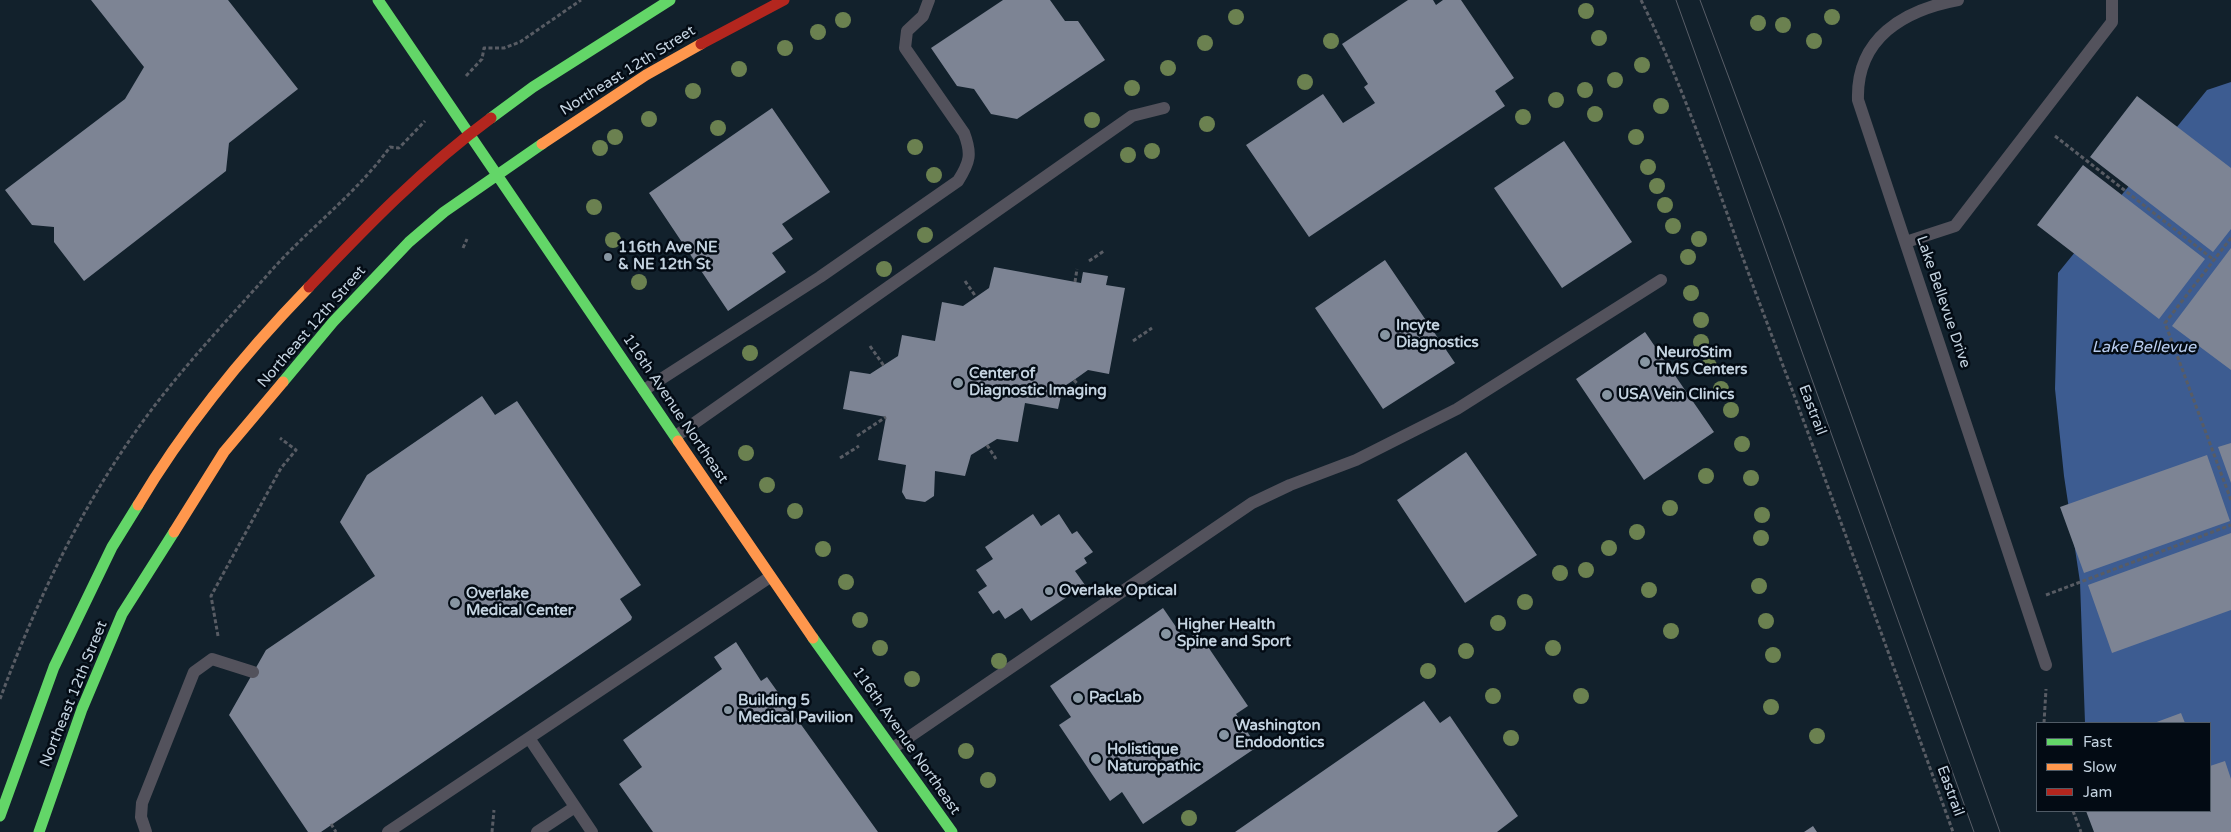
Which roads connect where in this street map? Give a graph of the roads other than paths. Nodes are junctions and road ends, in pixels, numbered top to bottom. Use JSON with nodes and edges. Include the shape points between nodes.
{"nodes":[{"id":1,"x":378,"y":0,"type":"edge"},
{"id":2,"x":670,"y":0,"type":"edge"},
{"id":3,"x":784,"y":0,"type":"edge"},
{"id":4,"x":929,"y":0,"type":"edge"},
{"id":5,"x":1958,"y":0,"type":"edge"},
{"id":6,"x":2112,"y":0,"type":"edge"},
{"id":7,"x":1164,"y":108,"type":"dead end"},
{"id":8,"x":470,"y":134,"type":"junction"},
{"id":9,"x":496,"y":174,"type":"junction"},
{"id":10,"x":1906,"y":242,"type":"junction"},
{"id":11,"x":1661,"y":280,"type":"dead end"},
{"id":12,"x":644,"y":390,"type":"junction"},
{"id":13,"x":676,"y":436,"type":"junction"},
{"id":14,"x":770,"y":576,"type":"junction"},
{"id":15,"x":2046,"y":665,"type":"road end"},
{"id":16,"x":253,"y":672,"type":"dead end"},
{"id":17,"x":529,"y":738,"type":"junction"},
{"id":18,"x":893,"y":748,"type":"junction"},
{"id":19,"x":575,"y":807,"type":"junction"},
{"id":20,"x":0,"y":816,"type":"edge"},
{"id":21,"x":39,"y":832,"type":"edge"},
{"id":22,"x":146,"y":832,"type":"edge"},
{"id":23,"x":388,"y":832,"type":"edge"},
{"id":24,"x":538,"y":832,"type":"edge"},
{"id":25,"x":592,"y":832,"type":"edge"},
{"id":26,"x":952,"y":832,"type":"edge"}],
"edges":[{"from":1,"to":8,"type":"main road","name":"116th Avenue Northeast"},
{"from":2,"to":8,"type":"main road","name":"Northeast 12th Street","via":[[533,87]]},
{"from":3,"to":9,"type":"main road","name":"Northeast 12th Street","via":[[646,75]]},
{"from":4,"to":12,"type":"lane","via":[[923,16],[907,31],[905,48],[964,133],[970,148],[968,165],[958,181],[820,276]]},
{"from":5,"to":10,"type":"lane","name":"Lake Bellevue Drive","via":[[1933,5],[1880,35],[1864,59],[1857,82],[1858,100]]},
{"from":6,"to":10,"type":"lane","via":[[2112,22],[1955,226]]},
{"from":7,"to":13,"type":"lane","via":[[1132,116]]},
{"from":8,"to":9,"type":"main road","name":"116th Avenue Northeast"},
{"from":8,"to":20,"type":"main road","name":"Northeast 12th Street","via":[[378,214],[300,296],[229,378],[164,461],[112,547],[54,667]]},
{"from":9,"to":12,"type":"main road","name":"116th Avenue Northeast"},
{"from":9,"to":21,"type":"main road","name":"Northeast 12th Street","via":[[409,242],[333,322],[224,452],[122,614],[82,709]]},
{"from":10,"to":15,"type":"lane","name":"Lake Bellevue Drive"},
{"from":11,"to":18,"type":"lane","via":[[1457,409],[1356,460],[1252,503]]},
{"from":12,"to":13,"type":"main road","name":"116th Avenue Northeast"},
{"from":13,"to":14,"type":"main road","name":"116th Avenue Northeast"},
{"from":14,"to":17,"type":"lane"},
{"from":14,"to":18,"type":"main road","name":"116th Avenue Northeast"},
{"from":16,"to":22,"type":"lane","via":[[212,659],[194,672],[142,803],[141,818]]},
{"from":17,"to":19,"type":"lane"},
{"from":17,"to":23,"type":"lane"},
{"from":18,"to":26,"type":"main road","name":"116th Avenue Northeast"},
{"from":19,"to":24,"type":"lane"},
{"from":19,"to":25,"type":"lane"}]}
